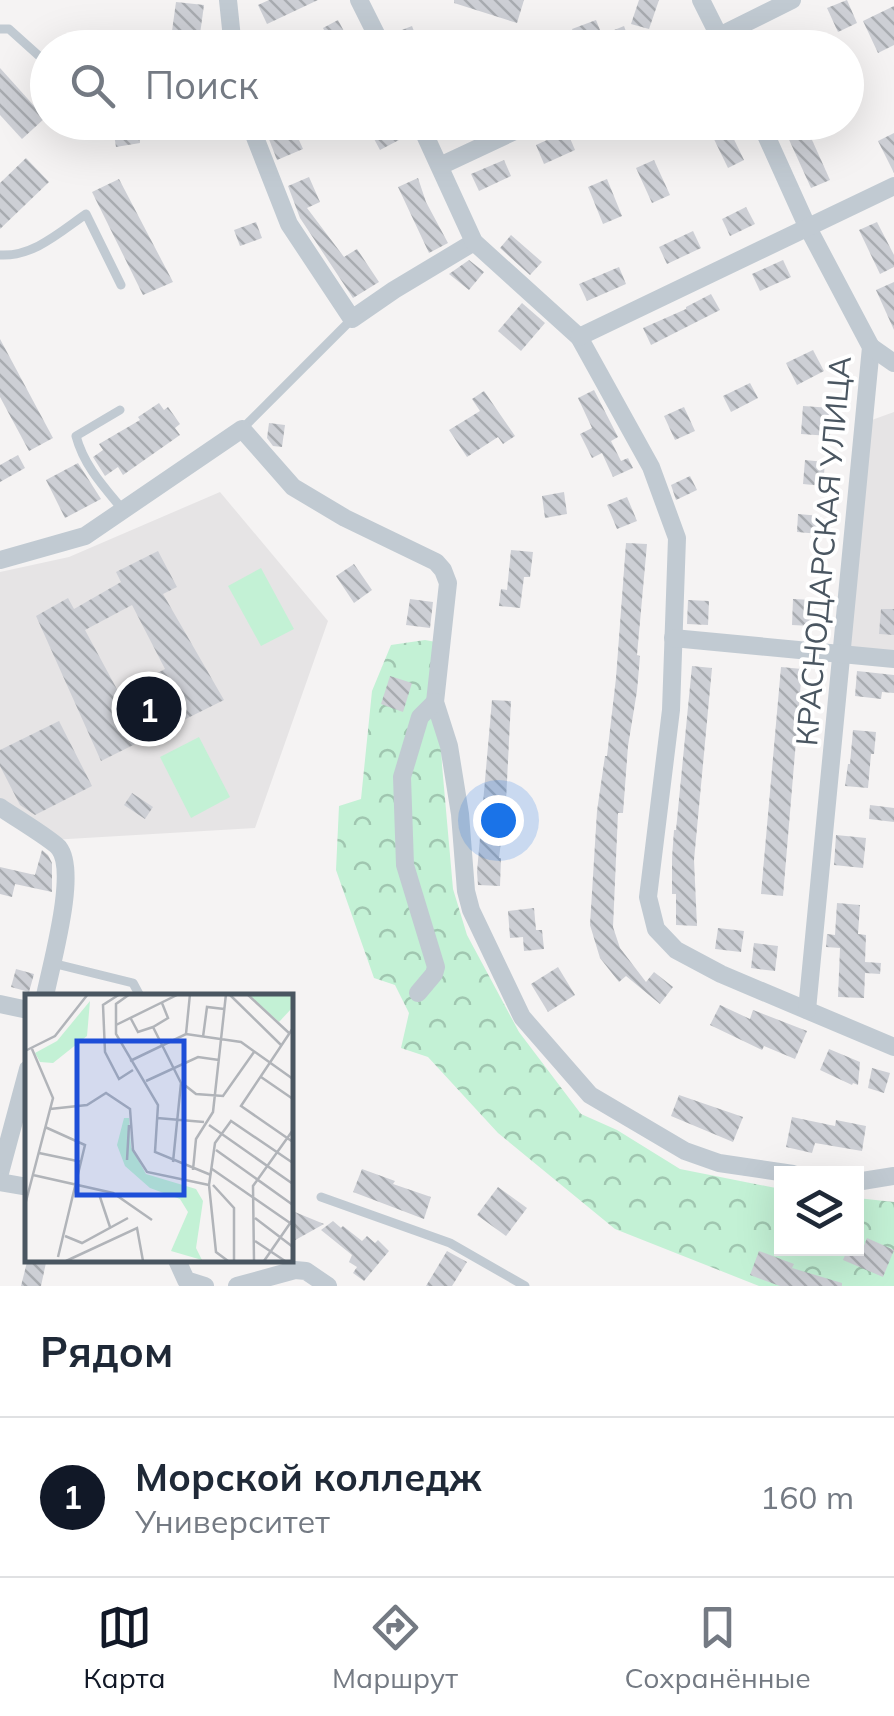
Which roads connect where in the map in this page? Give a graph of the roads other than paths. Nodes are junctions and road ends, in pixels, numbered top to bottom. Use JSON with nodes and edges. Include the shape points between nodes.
{"nodes":[{"id":1,"x":228,"y":0,"type":"edge"},
{"id":2,"x":360,"y":0,"type":"edge"},
{"id":3,"x":701,"y":0,"type":"edge"},
{"id":4,"x":792,"y":0,"type":"edge"},
{"id":5,"x":0,"y":29,"type":"edge"},
{"id":6,"x":231,"y":30,"type":"edge"},
{"id":7,"x":374,"y":30,"type":"edge"},
{"id":8,"x":717,"y":30,"type":"edge"},
{"id":9,"x":743,"y":30,"type":"edge"},
{"id":10,"x":30,"y":48,"type":"edge"},
{"id":11,"x":256,"y":140,"type":"edge"},
{"id":12,"x":428,"y":140,"type":"edge"},
{"id":13,"x":496,"y":140,"type":"edge"},
{"id":14,"x":768,"y":140,"type":"edge"},
{"id":15,"x":440,"y":166,"type":"junction"},
{"id":16,"x":894,"y":186,"type":"edge"},
{"id":17,"x":807,"y":226,"type":"junction"},
{"id":18,"x":474,"y":242,"type":"junction"},
{"id":19,"x":0,"y":255,"type":"edge"},
{"id":20,"x":121,"y":286,"type":"dead end"},
{"id":21,"x":352,"y":319,"type":"junction"},
{"id":22,"x":580,"y":337,"type":"junction"},
{"id":23,"x":871,"y":347,"type":"junction"},
{"id":24,"x":894,"y":363,"type":"edge"},
{"id":25,"x":120,"y":410,"type":"dead end"},
{"id":26,"x":242,"y":429,"type":"junction"},
{"id":27,"x":123,"y":510,"type":"junction"},
{"id":28,"x":0,"y":560,"type":"edge"},
{"id":29,"x":673,"y":638,"type":"junction"},
{"id":30,"x":841,"y":654,"type":"junction"},
{"id":31,"x":894,"y":659,"type":"edge"},
{"id":32,"x":435,"y":702,"type":"junction"},
{"id":33,"x":0,"y":808,"type":"edge"},
{"id":34,"x":52,"y":963,"type":"junction"},
{"id":35,"x":418,"y":993,"type":"dead end"},
{"id":36,"x":46,"y":994,"type":"edge"},
{"id":37,"x":139,"y":994,"type":"edge"},
{"id":38,"x":0,"y":1004,"type":"edge"},
{"id":39,"x":25,"y":1009,"type":"edge"},
{"id":40,"x":807,"y":1010,"type":"junction"},
{"id":41,"x":894,"y":1047,"type":"edge"},
{"id":42,"x":25,"y":1080,"type":"edge"},
{"id":43,"x":774,"y":1171,"type":"edge"},
{"id":44,"x":0,"y":1173,"type":"edge"},
{"id":45,"x":894,"y":1176,"type":"edge"},
{"id":46,"x":864,"y":1181,"type":"edge"},
{"id":47,"x":0,"y":1182,"type":"edge"},
{"id":48,"x":25,"y":1186,"type":"edge"},
{"id":49,"x":322,"y":1197,"type":"dead end"},
{"id":50,"x":184,"y":1283,"type":"edge"},
{"id":51,"x":323,"y":1284,"type":"edge"},
{"id":52,"x":205,"y":1286,"type":"edge"},
{"id":53,"x":236,"y":1286,"type":"edge"},
{"id":54,"x":526,"y":1286,"type":"edge"}],
"edges":[{"from":1,"to":6,"type":"street"},
{"from":2,"to":7,"type":"street"},
{"from":3,"to":8,"type":"street"},
{"from":4,"to":9,"type":"street"},
{"from":5,"to":10,"type":"lane"},
{"from":11,"to":21,"type":"street","via":[[288,224]]},
{"from":12,"to":15,"type":"street"},
{"from":13,"to":15,"type":"street"},
{"from":14,"to":17,"type":"street","name":"КРАСНОДАРСКАЯ УЛИЦА"},
{"from":15,"to":18,"type":"street"},
{"from":16,"to":17,"type":"street"},
{"from":17,"to":22,"type":"street"},
{"from":17,"to":23,"type":"street","name":"КРАСНОДАРСКАЯ УЛИЦА"},
{"from":18,"to":21,"type":"street"},
{"from":18,"to":22,"type":"street"},
{"from":19,"to":20,"type":"lane","via":[[39,246],[86,214]]},
{"from":21,"to":26,"type":"lane"},
{"from":22,"to":29,"type":"street","via":[[652,467],[676,538]]},
{"from":23,"to":24,"type":"street"},
{"from":23,"to":30,"type":"street","name":"КРАСНОДАРСКАЯ УЛИЦА"},
{"from":25,"to":27,"type":"lane","via":[[76,436],[92,472]]},
{"from":26,"to":27,"type":"street"},
{"from":26,"to":32,"type":"street","via":[[293,487],[443,570],[448,583]]},
{"from":27,"to":28,"type":"street","via":[[86,536]]},
{"from":29,"to":30,"type":"street"},
{"from":29,"to":40,"type":"street","via":[[648,897],[656,929],[676,950]]},
{"from":30,"to":31,"type":"street"},
{"from":30,"to":40,"type":"street","name":"КРАСНОДАРСКАЯ УЛИЦА"},
{"from":32,"to":35,"type":"street","via":[[420,717],[402,777],[405,865],[436,967]]},
{"from":32,"to":43,"type":"street","via":[[450,746],[471,910],[522,1018],[590,1095],[685,1151]]},
{"from":33,"to":34,"type":"street","via":[[59,848],[66,867]]},
{"from":34,"to":36,"type":"street"},
{"from":34,"to":37,"type":"lane","via":[[132,983]]},
{"from":38,"to":39,"type":"street"},
{"from":40,"to":41,"type":"street"},
{"from":42,"to":44,"type":"street"},
{"from":45,"to":46,"type":"street"},
{"from":47,"to":48,"type":"street"},
{"from":49,"to":54,"type":"lane","via":[[450,1244]]},
{"from":50,"to":52,"type":"street"},
{"from":51,"to":53,"type":"street","via":[[296,1270]]}]}
